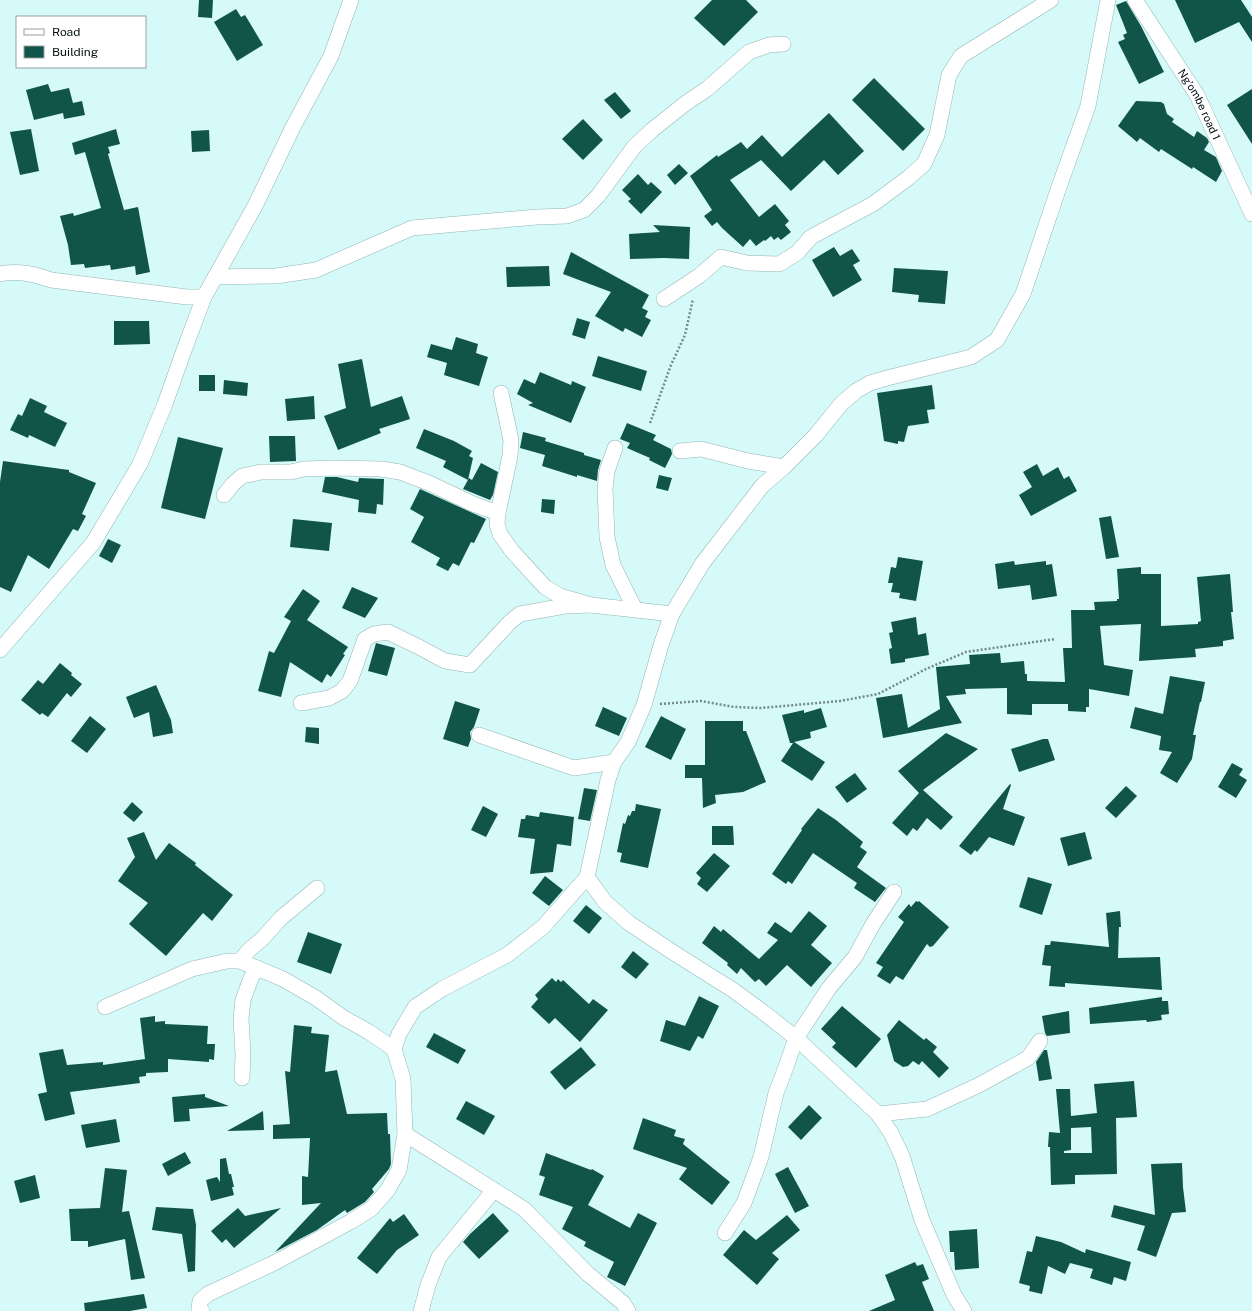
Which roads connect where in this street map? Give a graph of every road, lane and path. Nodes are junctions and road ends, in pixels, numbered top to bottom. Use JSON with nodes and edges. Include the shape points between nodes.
{"nodes":[{"id":1,"x":351,"y":0,"type":"edge"},
{"id":2,"x":1051,"y":0,"type":"edge"},
{"id":3,"x":1108,"y":0,"type":"edge"},
{"id":4,"x":1135,"y":0,"type":"edge"},
{"id":5,"x":784,"y":44,"type":"dead end"},
{"id":6,"x":1252,"y":214,"type":"edge"},
{"id":7,"x":0,"y":274,"type":"edge"},
{"id":8,"x":699,"y":276,"type":"junction"},
{"id":9,"x":215,"y":277,"type":"junction"},
{"id":10,"x":204,"y":297,"type":"junction"},
{"id":11,"x":664,"y":299,"type":"dead end"},
{"id":12,"x":501,"y":393,"type":"dead end"},
{"id":13,"x":650,"y":423,"type":"dead end"},
{"id":14,"x":615,"y":448,"type":"dead end"},
{"id":15,"x":680,"y":451,"type":"dead end"},
{"id":16,"x":784,"y":467,"type":"junction"},
{"id":17,"x":224,"y":495,"type":"dead end"},
{"id":18,"x":498,"y":514,"type":"junction"},
{"id":19,"x":591,"y":605,"type":"junction"},
{"id":20,"x":635,"y":609,"type":"junction"},
{"id":21,"x":672,"y":614,"type":"junction"},
{"id":22,"x":1055,"y":639,"type":"dead end"},
{"id":23,"x":0,"y":650,"type":"edge"},
{"id":24,"x":301,"y":703,"type":"dead end"},
{"id":25,"x":644,"y":705,"type":"junction"},
{"id":26,"x":479,"y":735,"type":"dead end"},
{"id":27,"x":614,"y":762,"type":"junction"},
{"id":28,"x":586,"y":877,"type":"junction"},
{"id":29,"x":317,"y":888,"type":"dead end"},
{"id":30,"x":894,"y":892,"type":"dead end"},
{"id":31,"x":240,"y":961,"type":"junction"},
{"id":32,"x":257,"y":968,"type":"junction"},
{"id":33,"x":105,"y":1007,"type":"dead end"},
{"id":34,"x":796,"y":1038,"type":"junction"},
{"id":35,"x":1040,"y":1041,"type":"dead end"},
{"id":36,"x":394,"y":1049,"type":"junction"},
{"id":37,"x":242,"y":1078,"type":"dead end"},
{"id":38,"x":878,"y":1114,"type":"junction"},
{"id":39,"x":405,"y":1134,"type":"junction"},
{"id":40,"x":494,"y":1190,"type":"junction"},
{"id":41,"x":725,"y":1233,"type":"dead end"},
{"id":42,"x":202,"y":1311,"type":"edge"},
{"id":43,"x":421,"y":1311,"type":"edge"},
{"id":44,"x":628,"y":1311,"type":"edge"},
{"id":45,"x":964,"y":1311,"type":"edge"}],
"edges":[{"from":1,"to":9,"type":"street","via":[[331,56],[292,127],[255,206]]},
{"from":2,"to":8,"type":"street","via":[[961,56],[949,75],[937,135],[924,164],[908,178],[873,204],[811,238],[797,253],[779,264],[747,263],[721,257]]},
{"from":3,"to":16,"type":"street","via":[[1088,106],[1023,294],[996,340],[971,357],[870,383],[856,391]]},
{"from":4,"to":6,"type":"street","name":"Ng’ombe road 1","via":[[1197,95]]},
{"from":5,"to":9,"type":"street","via":[[769,45],[749,52],[707,89],[652,130],[634,147],[598,196],[584,210],[567,216],[412,228],[316,270],[276,276]]},
{"from":7,"to":10,"type":"street","via":[[18,272],[51,280]]},
{"from":8,"to":11,"type":"street"},
{"from":8,"to":13,"type":"path","via":[[685,335]]},
{"from":9,"to":10,"type":"street"},
{"from":10,"to":23,"type":"street","via":[[140,464],[93,543]]},
{"from":12,"to":18,"type":"street","via":[[511,440]]},
{"from":14,"to":20,"type":"street","via":[[605,489],[607,537],[613,566]]},
{"from":15,"to":16,"type":"street","via":[[701,449]]},
{"from":16,"to":21,"type":"street","via":[[762,486],[702,564]]},
{"from":17,"to":18,"type":"street","via":[[242,476],[261,472],[335,468],[381,469],[400,472],[429,483]]},
{"from":18,"to":19,"type":"street","via":[[500,534],[545,587],[560,596]]},
{"from":19,"to":20,"type":"street"},
{"from":19,"to":24,"type":"street","via":[[565,606],[520,614],[470,665],[445,661],[388,632],[374,634],[365,640],[350,681],[342,691],[329,698]]},
{"from":20,"to":21,"type":"street"},
{"from":21,"to":25,"type":"street"},
{"from":22,"to":25,"type":"path","via":[[966,652],[878,694],[840,701],[761,708],[734,707],[701,701]]},
{"from":25,"to":27,"type":"street","via":[[628,742]]},
{"from":26,"to":27,"type":"street","via":[[574,768]]},
{"from":27,"to":28,"type":"street"},
{"from":28,"to":34,"type":"street","via":[[604,902],[629,923],[733,990]]},
{"from":28,"to":36,"type":"street","via":[[543,927],[519,946],[415,1007],[399,1034]]},
{"from":29,"to":31,"type":"street","via":[[281,918]]},
{"from":30,"to":34,"type":"street","via":[[855,957],[829,988]]},
{"from":31,"to":32,"type":"street"},
{"from":31,"to":33,"type":"street","via":[[227,961],[192,970]]},
{"from":32,"to":36,"type":"street","via":[[283,978]]},
{"from":32,"to":37,"type":"street","via":[[242,1000]]},
{"from":34,"to":38,"type":"street"},
{"from":34,"to":41,"type":"street","via":[[776,1093],[761,1157],[744,1203]]},
{"from":35,"to":38,"type":"street","via":[[1028,1058],[927,1109]]},
{"from":36,"to":39,"type":"street","via":[[403,1079]]},
{"from":38,"to":45,"type":"street","via":[[902,1156],[922,1220],[954,1295]]},
{"from":39,"to":40,"type":"street"},
{"from":39,"to":42,"type":"street","via":[[399,1170],[387,1191],[371,1209],[276,1262],[208,1294],[200,1301],[199,1309]]},
{"from":40,"to":43,"type":"street","via":[[439,1257]]},
{"from":40,"to":44,"type":"street","via":[[524,1209],[588,1274],[623,1303]]}]}
